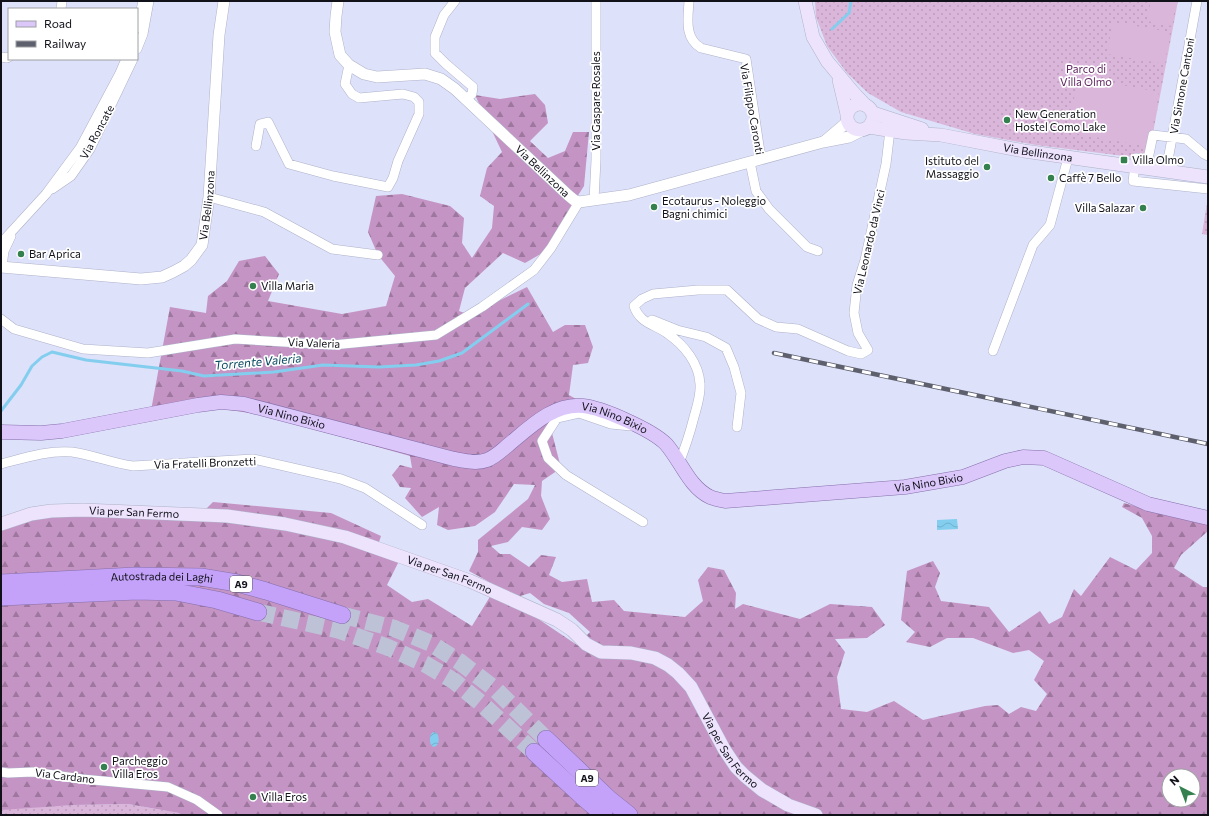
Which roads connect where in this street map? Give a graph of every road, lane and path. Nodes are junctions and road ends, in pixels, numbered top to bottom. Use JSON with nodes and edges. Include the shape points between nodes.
{"nodes":[{"id":1,"x":143,"y":1,"type":"edge"},
{"id":2,"x":149,"y":1,"type":"edge"},
{"id":3,"x":224,"y":1,"type":"edge"},
{"id":4,"x":338,"y":1,"type":"edge"},
{"id":5,"x":455,"y":1,"type":"edge"},
{"id":6,"x":596,"y":1,"type":"edge"},
{"id":7,"x":689,"y":1,"type":"edge"},
{"id":8,"x":805,"y":1,"type":"edge"},
{"id":9,"x":1197,"y":1,"type":"edge"},
{"id":10,"x":138,"y":24,"type":"edge"},
{"id":11,"x":138,"y":46,"type":"edge"},
{"id":12,"x":126,"y":60,"type":"edge"},
{"id":13,"x":133,"y":60,"type":"edge"},
{"id":14,"x":349,"y":66,"type":"junction"},
{"id":15,"x":837,"y":72,"type":"junction"},
{"id":16,"x":466,"y":99,"type":"junction"},
{"id":17,"x":869,"y":109,"type":"junction"},
{"id":18,"x":847,"y":117,"type":"junction"},
{"id":19,"x":867,"y":128,"type":"junction"},
{"id":20,"x":890,"y":130,"type":"junction"},
{"id":21,"x":941,"y":135,"type":"junction"},
{"id":22,"x":1172,"y":137,"type":"junction"},
{"id":23,"x":823,"y":142,"type":"junction"},
{"id":24,"x":256,"y":146,"type":"dead end"},
{"id":25,"x":1208,"y":156,"type":"edge"},
{"id":26,"x":1068,"y":158,"type":"junction"},
{"id":27,"x":761,"y":159,"type":"junction"},
{"id":28,"x":750,"y":162,"type":"junction"},
{"id":29,"x":1135,"y":167,"type":"junction"},
{"id":30,"x":1166,"y":172,"type":"junction"},
{"id":31,"x":1208,"y":177,"type":"edge"},
{"id":32,"x":1208,"y":189,"type":"edge"},
{"id":33,"x":46,"y":194,"type":"junction"},
{"id":34,"x":209,"y":197,"type":"junction"},
{"id":35,"x":594,"y":200,"type":"junction"},
{"id":36,"x":578,"y":202,"type":"junction"},
{"id":37,"x":16,"y":226,"type":"junction"},
{"id":38,"x":1,"y":243,"type":"edge"},
{"id":39,"x":818,"y":251,"type":"dead end"},
{"id":40,"x":378,"y":255,"type":"dead end"},
{"id":41,"x":1,"y":267,"type":"edge"},
{"id":42,"x":636,"y":313,"type":"junction"},
{"id":43,"x":1,"y":320,"type":"edge"},
{"id":44,"x":993,"y":351,"type":"dead end"},
{"id":45,"x":637,"y":426,"type":"junction"},
{"id":46,"x":737,"y":427,"type":"dead end"},
{"id":47,"x":1,"y":432,"type":"edge"},
{"id":48,"x":679,"y":463,"type":"junction"},
{"id":49,"x":1,"y":464,"type":"edge"},
{"id":50,"x":1208,"y":518,"type":"edge"},
{"id":51,"x":643,"y":522,"type":"dead end"},
{"id":52,"x":1,"y":524,"type":"edge"},
{"id":53,"x":422,"y":525,"type":"dead end"},
{"id":54,"x":1,"y":583,"type":"edge"},
{"id":55,"x":136,"y":584,"type":"junction"},
{"id":56,"x":1,"y":597,"type":"edge"},
{"id":57,"x":258,"y":612,"type":"tunnel mouth"},
{"id":58,"x":342,"y":615,"type":"tunnel mouth"},
{"id":59,"x":546,"y":739,"type":"tunnel mouth"},
{"id":60,"x":534,"y":752,"type":"tunnel mouth"},
{"id":61,"x":1,"y":772,"type":"edge"},
{"id":62,"x":218,"y":815,"type":"edge"},
{"id":63,"x":604,"y":815,"type":"edge"},
{"id":64,"x":629,"y":815,"type":"edge"},
{"id":65,"x":816,"y":815,"type":"edge"}],
"edges":[{"from":1,"to":10,"type":"street"},
{"from":2,"to":11,"type":"street"},
{"from":3,"to":34,"type":"street","name":"Via Bellinzona"},
{"from":4,"to":14,"type":"street","via":[[335,32],[340,55]]},
{"from":5,"to":16,"type":"street","via":[[444,15],[435,37],[435,53],[473,87],[472,94]]},
{"from":6,"to":35,"type":"street","name":"Via Gaspare Rosales"},
{"from":7,"to":27,"type":"street","name":"Via Filippo Caronti","via":[[689,36],[696,45],[746,59]]},
{"from":8,"to":15,"type":"main road","via":[[813,37],[827,61]]},
{"from":9,"to":22,"type":"street","name":"Via Simone Cantoni"},
{"from":12,"to":33,"type":"street","via":[[80,148]]},
{"from":13,"to":33,"type":"street","name":"Via Roncate","via":[[90,149],[71,176]]},
{"from":14,"to":16,"type":"street","name":"Via Bellinzona","via":[[377,77],[425,74],[441,79]]},
{"from":14,"to":24,"type":"street","via":[[344,84],[359,98],[403,94],[414,96],[419,102],[419,114],[388,187],[289,164],[268,122],[260,124]]},
{"from":15,"to":17,"type":"main road"},
{"from":15,"to":18,"type":"main road"},
{"from":16,"to":36,"type":"street","name":"Via Bellinzona"},
{"from":17,"to":18,"type":"main road","via":[[858,104],[850,109]]},
{"from":17,"to":19,"type":"main road","via":[[873,121]]},
{"from":17,"to":21,"type":"main road","name":"Via Bellinzona"},
{"from":18,"to":19,"type":"main road","via":[[849,125],[853,128]]},
{"from":18,"to":23,"type":"street","name":"Via Bellinzona","via":[[845,124]]},
{"from":19,"to":20,"type":"main road","name":"Via Bellinzona"},
{"from":19,"to":23,"type":"street","name":"Via Bellinzona","via":[[850,137]]},
{"from":20,"to":21,"type":"main road","name":"Via Bellinzona"},
{"from":20,"to":42,"type":"street","name":"Via Leonardo da Vinci","via":[[884,171],[865,260],[857,285],[854,313],[858,333],[868,350],[861,354],[848,351],[798,329],[776,327],[758,319],[727,290],[653,294],[634,306]]},
{"from":21,"to":26,"type":"main road","name":"Via Bellinzona"},
{"from":22,"to":25,"type":"street","via":[[1186,139]]},
{"from":22,"to":29,"type":"street","via":[[1153,135],[1148,159],[1136,158]]},
{"from":22,"to":30,"type":"street","name":"Via Simone Cantoni"},
{"from":23,"to":27,"type":"street","name":"Via Bellinzona"},
{"from":26,"to":29,"type":"main road","name":"Via Bellinzona"},
{"from":26,"to":44,"type":"street","via":[[1050,224],[1033,245]]},
{"from":27,"to":28,"type":"street","name":"Via Bellinzona"},
{"from":28,"to":35,"type":"street","name":"Via Bellinzona","via":[[629,195]]},
{"from":28,"to":39,"type":"street","via":[[756,191],[769,209],[807,247]]},
{"from":29,"to":30,"type":"main road","name":"Via Bellinzona"},
{"from":29,"to":32,"type":"street","via":[[1133,181]]},
{"from":30,"to":31,"type":"main road","name":"Via Bellinzona"},
{"from":33,"to":37,"type":"street"},
{"from":34,"to":40,"type":"street","via":[[264,212],[332,249]]},
{"from":34,"to":41,"type":"street","name":"Via Bellinzona","via":[[202,245],[184,266],[162,277],[141,279]]},
{"from":35,"to":36,"type":"street","name":"Via Bellinzona"},
{"from":36,"to":43,"type":"street","name":"Via Valeria","via":[[551,248],[534,270],[482,307],[436,335],[333,345],[235,339],[148,353],[83,349],[14,329]]},
{"from":37,"to":38,"type":"street"},
{"from":37,"to":41,"type":"street","via":[[4,251]]},
{"from":42,"to":46,"type":"street","via":[[676,330],[706,337],[726,348],[741,393]]},
{"from":42,"to":48,"type":"street","via":[[681,345],[698,370],[698,400],[688,441]]},
{"from":45,"to":47,"type":"main road","name":"Via Nino Bixio","via":[[599,410],[569,406],[549,414],[497,455],[476,462],[454,459],[244,404],[221,402],[62,431]]},
{"from":45,"to":48,"type":"main road","name":"Via Nino Bixio","via":[[665,443]]},
{"from":45,"to":51,"type":"street","via":[[611,424],[579,413],[557,418],[542,441],[548,458],[566,475]]},
{"from":48,"to":50,"type":"main road","name":"Via Nino Bixio","via":[[691,481],[702,491],[711,498],[725,501],[904,487],[963,477],[1023,457],[1044,458],[1148,504]]},
{"from":49,"to":53,"type":"street","name":"Via Fratelli Bronzetti","via":[[48,453],[70,452],[133,466],[253,459],[341,479],[365,488]]},
{"from":52,"to":65,"type":"main road","name":"Via per San Fermo","via":[[31,514],[83,510],[241,518],[285,524],[345,537],[470,580],[557,620],[586,644],[601,652],[631,653],[656,658],[668,665],[678,672],[690,687],[736,767],[762,790],[788,805]]},
{"from":54,"to":55,"type":"highway","name":"Autostrada dei Laghi","number":"A9"},
{"from":55,"to":56,"type":"highway","name":"Autostrada dei Laghi","number":"A9"},
{"from":55,"to":57,"type":"highway","name":"Autostrada dei Laghi","number":"A9","via":[[217,600]]},
{"from":55,"to":58,"type":"highway","name":"Autostrada dei Laghi","number":"A9","via":[[201,577],[237,583]]},
{"from":59,"to":64,"type":"highway","number":"A9"},
{"from":60,"to":63,"type":"highway","number":"A9"},
{"from":61,"to":62,"type":"street","name":"Via Cardano","via":[[32,772],[168,787],[197,800]]}]}
